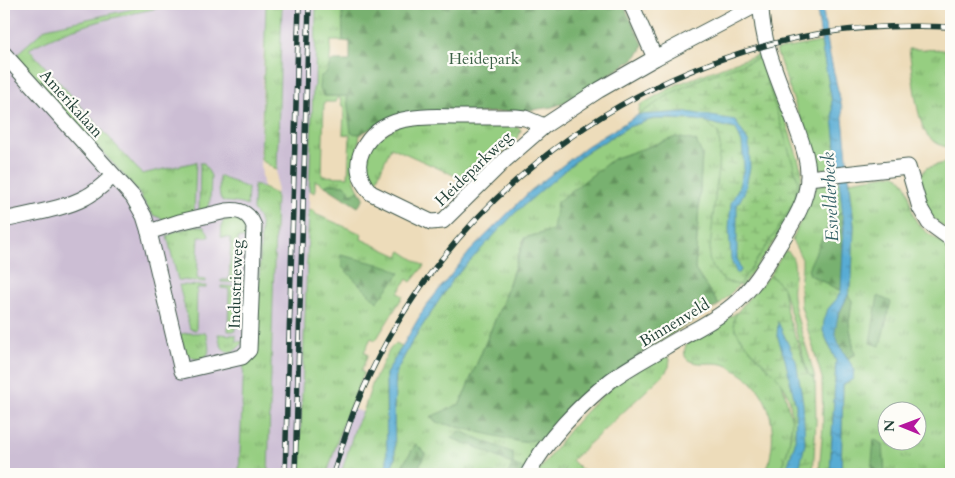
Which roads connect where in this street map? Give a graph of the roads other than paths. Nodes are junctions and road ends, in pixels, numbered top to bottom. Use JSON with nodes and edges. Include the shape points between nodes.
{"nodes":[{"id":1,"x":631,"y":4,"type":"edge"},
{"id":2,"x":760,"y":4,"type":"edge"},
{"id":3,"x":4,"y":54,"type":"edge"},
{"id":4,"x":655,"y":58,"type":"junction"},
{"id":5,"x":544,"y":126,"type":"junction"},
{"id":6,"x":113,"y":176,"type":"junction"},
{"id":7,"x":808,"y":178,"type":"junction"},
{"id":8,"x":4,"y":220,"type":"edge"},
{"id":9,"x":149,"y":232,"type":"junction"},
{"id":10,"x":951,"y":239,"type":"edge"},
{"id":11,"x":528,"y":474,"type":"edge"}],
"edges":[{"from":1,"to":4,"type":"street"},
{"from":2,"to":4,"type":"street","name":"Heideparkweg"},
{"from":2,"to":7,"type":"street","name":"Binnenveld","via":[[768,45],[805,152]]},
{"from":3,"to":6,"type":"street","name":"Amerikalaan"},
{"from":4,"to":5,"type":"street","name":"Heideparkweg"},
{"from":5,"to":5,"type":"street","name":"Heideparkweg","via":[[516,117],[407,118],[384,127],[368,140],[360,154],[360,176],[371,193],[431,222],[443,221]]},
{"from":6,"to":8,"type":"street","via":[[84,198]]},
{"from":6,"to":9,"type":"street","name":"Amerikalaan","via":[[134,197]]},
{"from":7,"to":10,"type":"street","via":[[908,167],[920,208],[929,223]]},
{"from":7,"to":11,"type":"street","name":"Binnenveld","via":[[806,193],[790,227],[766,266],[734,305],[611,380],[570,418]]},
{"from":9,"to":9,"type":"street","name":"Industrieweg","via":[[226,211],[248,215],[254,232],[251,343],[247,354],[182,371]]}]}
